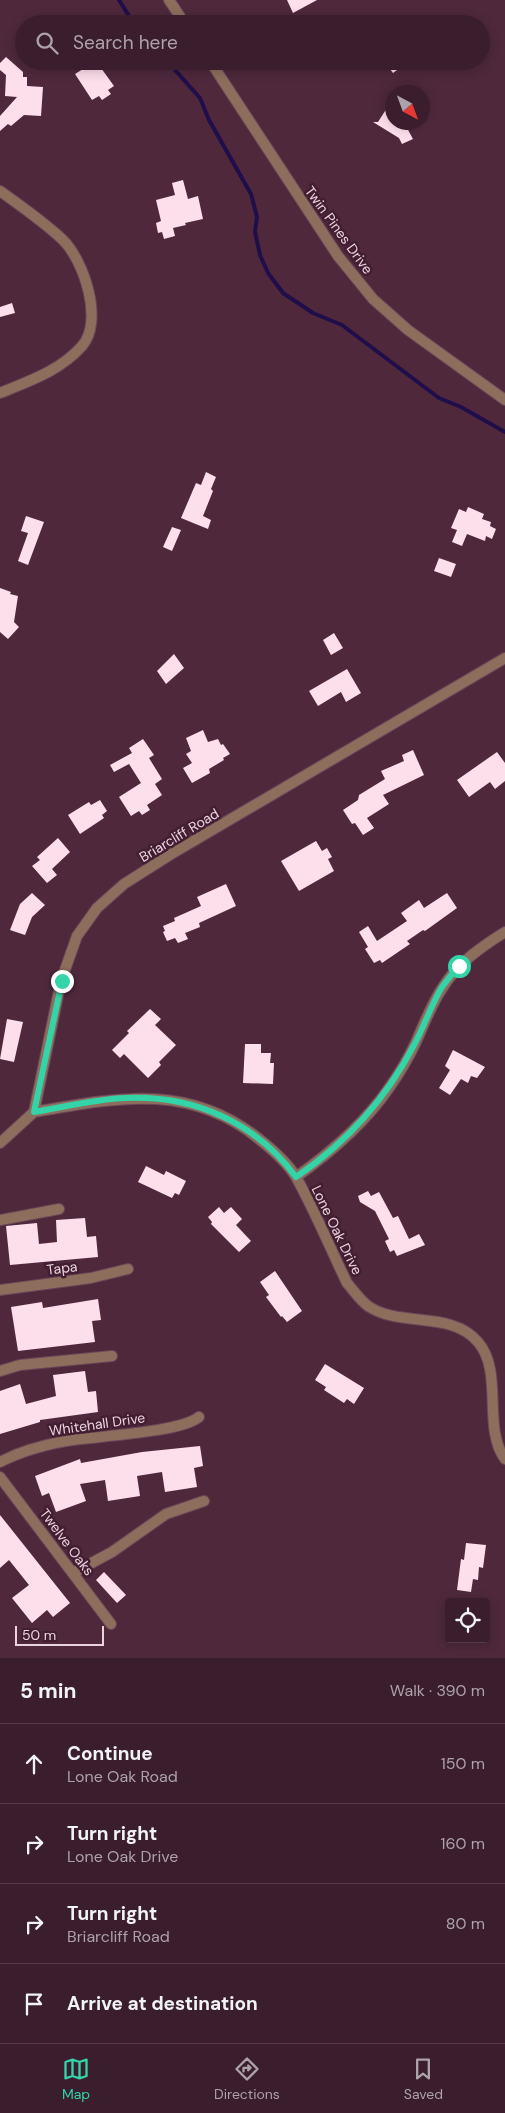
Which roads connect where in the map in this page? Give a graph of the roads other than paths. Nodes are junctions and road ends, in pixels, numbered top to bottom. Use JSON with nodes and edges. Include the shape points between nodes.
{"nodes":[{"id":1,"x":169,"y":0,"type":"edge"},
{"id":2,"x":179,"y":15,"type":"edge"},
{"id":3,"x":216,"y":70,"type":"edge"},
{"id":4,"x":0,"y":191,"type":"edge"},
{"id":5,"x":0,"y":393,"type":"edge"},
{"id":6,"x":505,"y":400,"type":"edge"},
{"id":7,"x":505,"y":658,"type":"edge"},
{"id":8,"x":505,"y":932,"type":"edge"},
{"id":9,"x":34,"y":1112,"type":"junction"},
{"id":10,"x":0,"y":1143,"type":"edge"},
{"id":11,"x":296,"y":1177,"type":"junction"},
{"id":12,"x":59,"y":1209,"type":"dead end"},
{"id":13,"x":0,"y":1220,"type":"edge"},
{"id":14,"x":128,"y":1269,"type":"dead end"},
{"id":15,"x":0,"y":1290,"type":"edge"},
{"id":16,"x":112,"y":1356,"type":"dead end"},
{"id":17,"x":0,"y":1371,"type":"edge"},
{"id":18,"x":199,"y":1417,"type":"dead end"},
{"id":19,"x":505,"y":1459,"type":"edge"},
{"id":20,"x":0,"y":1462,"type":"edge"},
{"id":21,"x":0,"y":1477,"type":"edge"},
{"id":22,"x":204,"y":1501,"type":"dead end"},
{"id":23,"x":73,"y":1573,"type":"junction"},
{"id":24,"x":111,"y":1624,"type":"dead end"}],
"edges":[{"from":1,"to":2,"type":"street"},
{"from":3,"to":6,"type":"street","name":"Twin Pines Drive","via":[[338,256],[373,299],[408,330]]},
{"from":4,"to":5,"type":"street","via":[[64,242],[76,257],[92,304],[91,325],[84,344],[73,355],[58,368]]},
{"from":7,"to":9,"type":"street","name":"Briarcliff Road","via":[[124,884],[97,908],[77,936],[62,981]]},
{"from":8,"to":11,"type":"street","via":[[459,966],[442,987],[415,1045],[389,1088],[368,1113],[340,1142]]},
{"from":9,"to":10,"type":"street"},
{"from":9,"to":11,"type":"street","name":"Lone Oak Drive","via":[[124,1098],[184,1102],[224,1116],[248,1130],[274,1151]]},
{"from":11,"to":19,"type":"street","name":"Lone Oak Drive","via":[[347,1284],[358,1297],[383,1313],[456,1328],[468,1332],[478,1342],[489,1364],[497,1444]]},
{"from":12,"to":13,"type":"street"},
{"from":14,"to":15,"type":"street","name":"Tapa","via":[[92,1278]]},
{"from":16,"to":17,"type":"street","via":[[20,1365]]},
{"from":18,"to":20,"type":"street","name":"Whitehall Drive","via":[[171,1428],[49,1444]]},
{"from":21,"to":23,"type":"street","name":"Twelve Oaks"},
{"from":22,"to":23,"type":"street","via":[[166,1514],[112,1552]]},
{"from":23,"to":24,"type":"street","name":"Twelve Oaks"}]}
